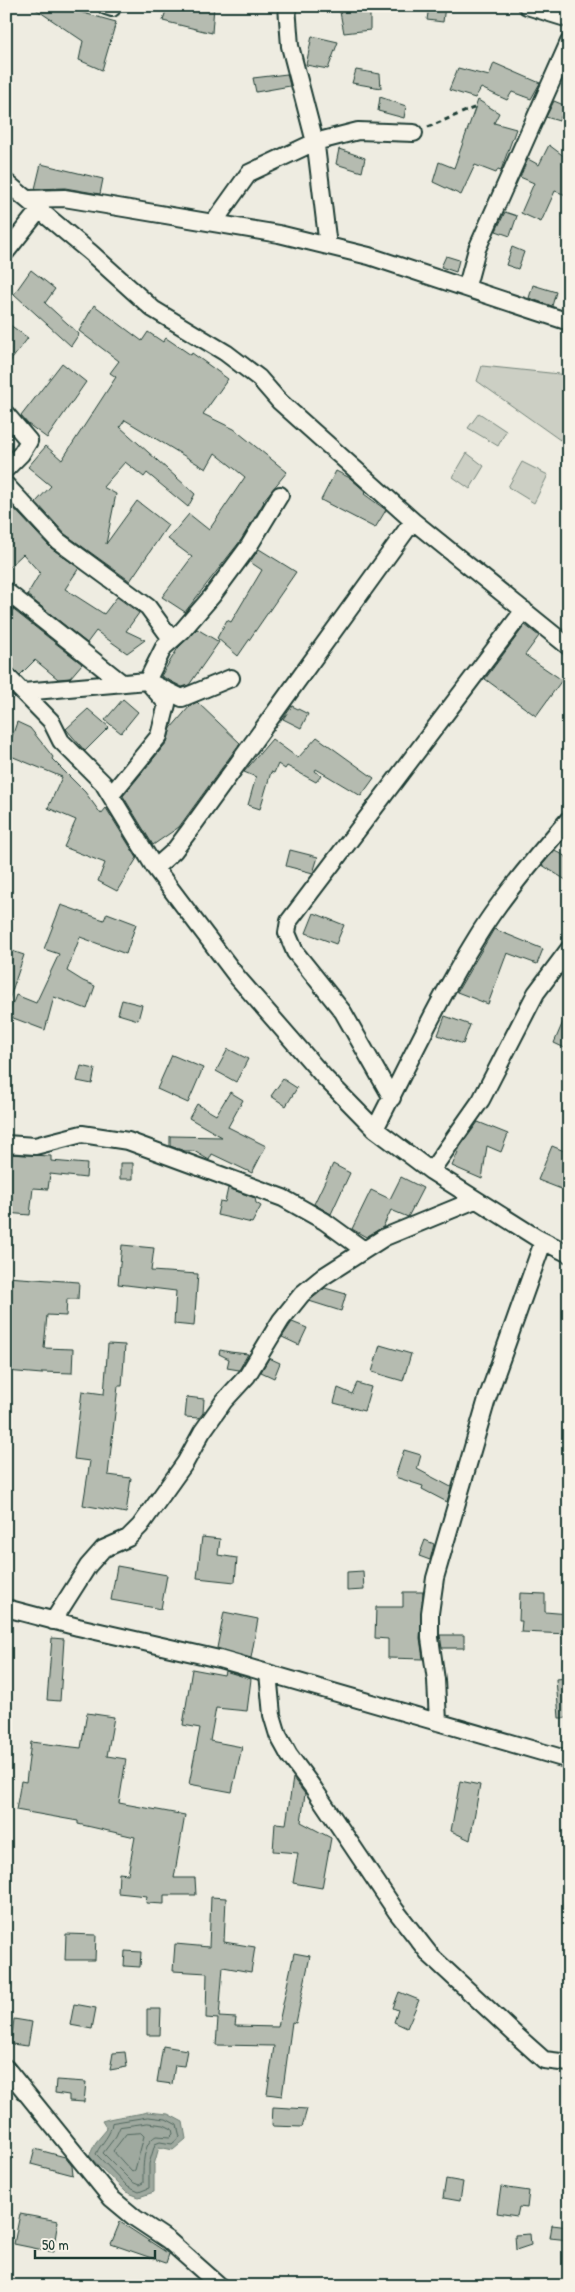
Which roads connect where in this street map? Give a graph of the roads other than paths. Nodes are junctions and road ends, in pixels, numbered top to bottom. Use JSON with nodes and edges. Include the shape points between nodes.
{"nodes":[{"id":1,"x":287,"y":6,"type":"edge"},
{"id":2,"x":527,"y":6,"type":"edge"},
{"id":3,"x":569,"y":19,"type":"edge"},
{"id":4,"x":569,"y":42,"type":"edge"},
{"id":5,"x":562,"y":74,"type":"edge"},
{"id":6,"x":414,"y":133,"type":"road end"},
{"id":7,"x":315,"y":142,"type":"junction"},
{"id":8,"x":6,"y":182,"type":"edge"},
{"id":9,"x":34,"y":204,"type":"junction"},
{"id":10,"x":214,"y":222,"type":"junction"},
{"id":11,"x":328,"y":246,"type":"junction"},
{"id":12,"x":6,"y":252,"type":"edge"},
{"id":13,"x":467,"y":286,"type":"junction"},
{"id":14,"x":569,"y":322,"type":"edge"},
{"id":15,"x":6,"y":414,"type":"edge"},
{"id":16,"x":6,"y":469,"type":"edge"},
{"id":17,"x":6,"y":485,"type":"edge"},
{"id":18,"x":280,"y":495,"type":"dead end"},
{"id":19,"x":414,"y":521,"type":"junction"},
{"id":20,"x":6,"y":591,"type":"edge"},
{"id":21,"x":524,"y":610,"type":"junction"},
{"id":22,"x":172,"y":640,"type":"junction"},
{"id":23,"x":569,"y":647,"type":"edge"},
{"id":24,"x":6,"y":675,"type":"edge"},
{"id":25,"x":231,"y":678,"type":"dead end"},
{"id":26,"x":147,"y":681,"type":"junction"},
{"id":27,"x":122,"y":683,"type":"junction"},
{"id":28,"x":23,"y":692,"type":"junction"},
{"id":29,"x":110,"y":795,"type":"junction"},
{"id":30,"x":569,"y":819,"type":"edge"},
{"id":31,"x":155,"y":868,"type":"junction"},
{"id":32,"x":569,"y":949,"type":"edge"},
{"id":33,"x":392,"y":1098,"type":"junction"},
{"id":34,"x":375,"y":1129,"type":"junction"},
{"id":35,"x":6,"y":1144,"type":"edge"},
{"id":36,"x":431,"y":1172,"type":"junction"},
{"id":37,"x":475,"y":1200,"type":"junction"},
{"id":38,"x":543,"y":1242,"type":"junction"},
{"id":39,"x":364,"y":1250,"type":"junction"},
{"id":40,"x":569,"y":1254,"type":"edge"},
{"id":41,"x":6,"y":1608,"type":"edge"},
{"id":42,"x":53,"y":1621,"type":"junction"},
{"id":43,"x":268,"y":1673,"type":"junction"},
{"id":44,"x":438,"y":1722,"type":"junction"},
{"id":45,"x":569,"y":1760,"type":"edge"},
{"id":46,"x":569,"y":2063,"type":"edge"},
{"id":47,"x":6,"y":2068,"type":"edge"},
{"id":48,"x":220,"y":2286,"type":"edge"}],
"edges":[{"from":1,"to":7,"type":"street","via":[[290,46]]},
{"from":2,"to":3,"type":"street"},
{"from":4,"to":5,"type":"street"},
{"from":5,"to":13,"type":"street","via":[[477,249]]},
{"from":6,"to":7,"type":"street","via":[[358,131]]},
{"from":7,"to":10,"type":"street","via":[[249,173]]},
{"from":7,"to":11,"type":"street"},
{"from":8,"to":9,"type":"street"},
{"from":9,"to":10,"type":"street","via":[[64,198]]},
{"from":9,"to":12,"type":"street"},
{"from":9,"to":19,"type":"street","via":[[153,310],[259,378],[279,401]]},
{"from":10,"to":11,"type":"street"},
{"from":11,"to":13,"type":"street"},
{"from":13,"to":14,"type":"street"},
{"from":15,"to":16,"type":"street","via":[[29,441]]},
{"from":17,"to":22,"type":"street","via":[[58,542],[148,607]]},
{"from":18,"to":22,"type":"street","via":[[249,546],[212,596]]},
{"from":19,"to":21,"type":"street"},
{"from":19,"to":31,"type":"street","via":[[189,831]]},
{"from":20,"to":27,"type":"street"},
{"from":21,"to":23,"type":"street"},
{"from":21,"to":33,"type":"street","via":[[290,921],[287,933],[294,952],[343,1012]]},
{"from":22,"to":26,"type":"street","via":[[164,647]]},
{"from":24,"to":28,"type":"street"},
{"from":25,"to":26,"type":"street","via":[[182,698]]},
{"from":26,"to":27,"type":"street"},
{"from":26,"to":29,"type":"street","via":[[166,704],[159,736]]},
{"from":27,"to":28,"type":"street"},
{"from":28,"to":29,"type":"street","via":[[51,721],[61,741],[103,782]]},
{"from":29,"to":31,"type":"street"},
{"from":30,"to":33,"type":"street","via":[[478,935]]},
{"from":31,"to":34,"type":"street","via":[[238,978],[325,1078]]},
{"from":32,"to":36,"type":"street","via":[[536,993],[481,1100]]},
{"from":33,"to":34,"type":"street"},
{"from":34,"to":36,"type":"street"},
{"from":35,"to":39,"type":"street","via":[[36,1146],[82,1134],[128,1141],[283,1198],[324,1221]]},
{"from":36,"to":37,"type":"street"},
{"from":37,"to":38,"type":"street"},
{"from":37,"to":39,"type":"street","via":[[385,1236]]},
{"from":38,"to":40,"type":"street"},
{"from":38,"to":44,"type":"street","via":[[487,1399],[435,1578],[430,1638]]},
{"from":39,"to":42,"type":"street","via":[[302,1294],[281,1320],[247,1376],[202,1432],[185,1463],[140,1526],[128,1538],[103,1549],[88,1566]]},
{"from":41,"to":42,"type":"street"},
{"from":42,"to":43,"type":"street","via":[[219,1658]]},
{"from":43,"to":44,"type":"street"},
{"from":43,"to":46,"type":"street","via":[[272,1716],[278,1735],[396,1911],[431,1956],[530,2048],[544,2060]]},
{"from":44,"to":45,"type":"street"},
{"from":47,"to":48,"type":"street","via":[[111,2198],[168,2240]]}]}
